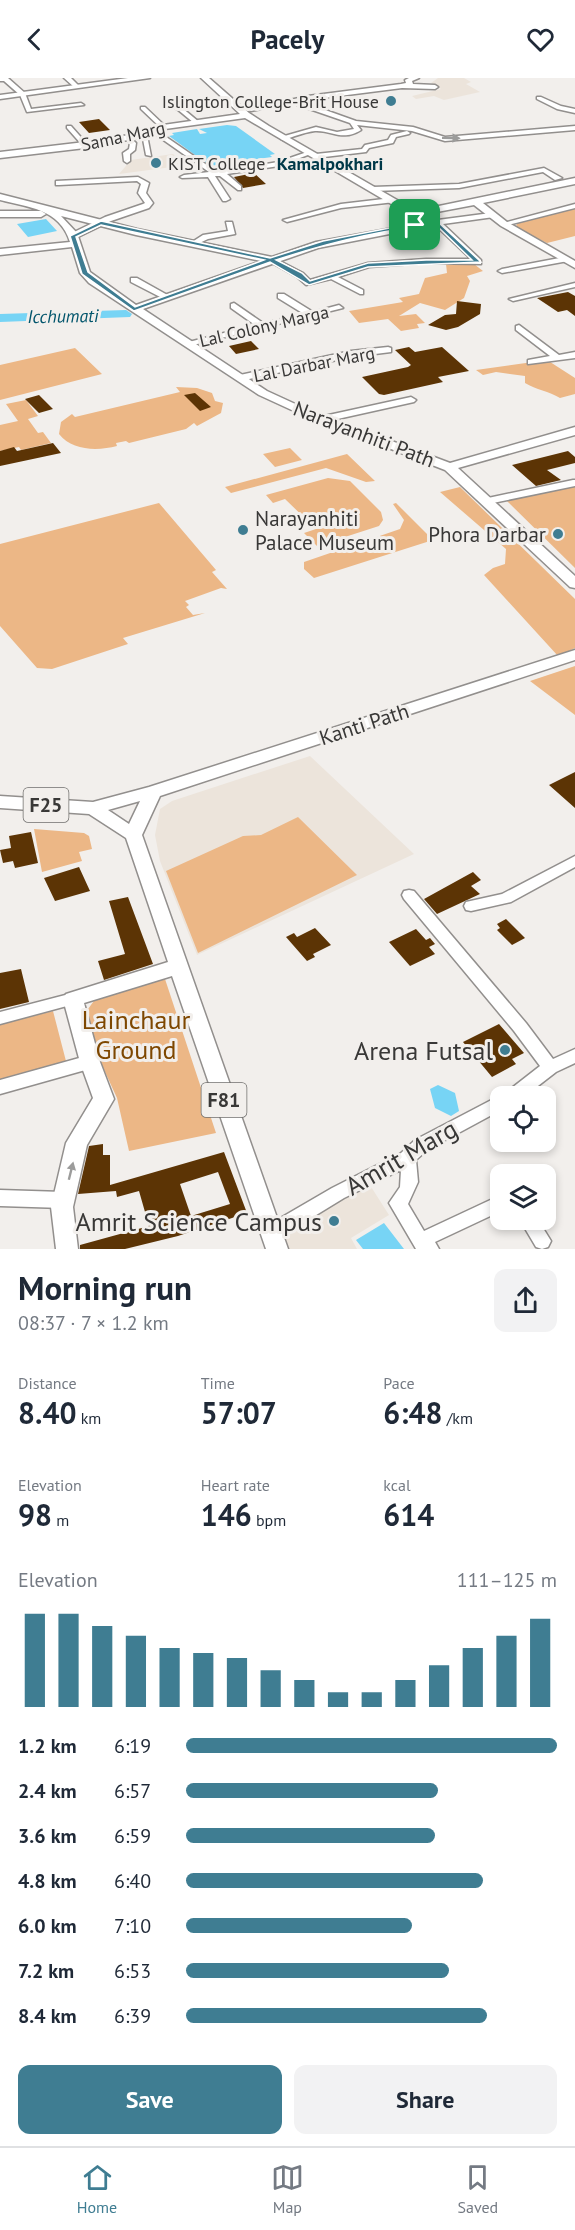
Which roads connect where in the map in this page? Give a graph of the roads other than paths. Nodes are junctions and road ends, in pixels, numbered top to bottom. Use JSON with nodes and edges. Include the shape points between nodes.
{"nodes":[{"id":1,"x":67,"y":78,"type":"edge"},
{"id":2,"x":146,"y":78,"type":"edge"},
{"id":3,"x":205,"y":78,"type":"edge"},
{"id":4,"x":262,"y":78,"type":"edge"},
{"id":5,"x":393,"y":78,"type":"edge"},
{"id":6,"x":416,"y":78,"type":"edge"},
{"id":7,"x":0,"y":79,"type":"edge"},
{"id":8,"x":122,"y":79,"type":"edge"},
{"id":9,"x":270,"y":80,"type":"dead end"},
{"id":10,"x":403,"y":86,"type":"junction"},
{"id":11,"x":76,"y":87,"type":"junction"},
{"id":12,"x":435,"y":87,"type":"dead end"},
{"id":13,"x":23,"y":94,"type":"junction"},
{"id":14,"x":0,"y":96,"type":"edge"},
{"id":15,"x":539,"y":98,"type":"dead end"},
{"id":16,"x":293,"y":101,"type":"junction"},
{"id":17,"x":166,"y":103,"type":"dead end"},
{"id":18,"x":81,"y":105,"type":"dead end"},
{"id":19,"x":142,"y":108,"type":"dead end"},
{"id":20,"x":575,"y":111,"type":"edge"},
{"id":21,"x":249,"y":112,"type":"junction"},
{"id":22,"x":196,"y":122,"type":"junction"},
{"id":23,"x":355,"y":123,"type":"junction"},
{"id":24,"x":69,"y":127,"type":"dead end"},
{"id":25,"x":163,"y":127,"type":"junction"},
{"id":26,"x":575,"y":128,"type":"edge"},
{"id":27,"x":417,"y":130,"type":"junction"},
{"id":28,"x":154,"y":131,"type":"junction"},
{"id":29,"x":144,"y":135,"type":"junction"},
{"id":30,"x":128,"y":138,"type":"junction"},
{"id":31,"x":283,"y":138,"type":"junction"},
{"id":32,"x":85,"y":145,"type":"junction"},
{"id":33,"x":149,"y":154,"type":"dead end"},
{"id":34,"x":0,"y":155,"type":"edge"},
{"id":35,"x":313,"y":155,"type":"junction"},
{"id":36,"x":127,"y":161,"type":"dead end"},
{"id":37,"x":216,"y":174,"type":"junction"},
{"id":38,"x":184,"y":177,"type":"dead end"},
{"id":39,"x":558,"y":178,"type":"dead end"},
{"id":40,"x":575,"y":181,"type":"edge"},
{"id":41,"x":59,"y":183,"type":"dead end"},
{"id":42,"x":238,"y":188,"type":"dead end"},
{"id":43,"x":373,"y":189,"type":"junction"},
{"id":44,"x":0,"y":197,"type":"edge"},
{"id":45,"x":226,"y":199,"type":"dead end"},
{"id":46,"x":392,"y":200,"type":"junction"},
{"id":47,"x":476,"y":202,"type":"junction"},
{"id":48,"x":24,"y":204,"type":"junction"},
{"id":49,"x":575,"y":206,"type":"edge"},
{"id":50,"x":0,"y":208,"type":"edge"},
{"id":51,"x":53,"y":213,"type":"junction"},
{"id":52,"x":0,"y":214,"type":"edge"},
{"id":53,"x":424,"y":215,"type":"junction"},
{"id":54,"x":491,"y":215,"type":"junction"},
{"id":55,"x":287,"y":219,"type":"dead end"},
{"id":56,"x":101,"y":223,"type":"junction"},
{"id":57,"x":438,"y":223,"type":"junction"},
{"id":58,"x":229,"y":224,"type":"dead end"},
{"id":59,"x":504,"y":224,"type":"junction"},
{"id":60,"x":415,"y":225,"type":"junction"},
{"id":61,"x":74,"y":240,"type":"junction"},
{"id":62,"x":193,"y":244,"type":"junction"},
{"id":63,"x":0,"y":252,"type":"edge"},
{"id":64,"x":565,"y":259,"type":"junction"},
{"id":65,"x":271,"y":260,"type":"junction"},
{"id":66,"x":575,"y":265,"type":"edge"},
{"id":67,"x":502,"y":271,"type":"dead end"},
{"id":68,"x":333,"y":277,"type":"junction"},
{"id":69,"x":134,"y":280,"type":"dead end"},
{"id":70,"x":575,"y":285,"type":"edge"},
{"id":71,"x":360,"y":292,"type":"dead end"},
{"id":72,"x":281,"y":296,"type":"dead end"},
{"id":73,"x":167,"y":297,"type":"junction"},
{"id":74,"x":513,"y":298,"type":"dead end"},
{"id":75,"x":234,"y":306,"type":"dead end"},
{"id":76,"x":339,"y":308,"type":"dead end"},
{"id":77,"x":134,"y":309,"type":"junction"},
{"id":78,"x":311,"y":314,"type":"junction"},
{"id":79,"x":260,"y":326,"type":"junction"},
{"id":80,"x":519,"y":328,"type":"dead end"},
{"id":81,"x":189,"y":343,"type":"junction"},
{"id":82,"x":388,"y":350,"type":"dead end"},
{"id":83,"x":575,"y":355,"type":"edge"},
{"id":84,"x":556,"y":357,"type":"junction"},
{"id":85,"x":531,"y":362,"type":"dead end"},
{"id":86,"x":240,"y":378,"type":"junction"},
{"id":87,"x":382,"y":394,"type":"dead end"},
{"id":88,"x":411,"y":400,"type":"dead end"},
{"id":89,"x":392,"y":404,"type":"junction"},
{"id":90,"x":324,"y":419,"type":"junction"},
{"id":91,"x":575,"y":431,"type":"edge"},
{"id":92,"x":575,"y":438,"type":"edge"},
{"id":93,"x":424,"y":457,"type":"junction"},
{"id":94,"x":474,"y":464,"type":"junction"},
{"id":95,"x":453,"y":470,"type":"junction"},
{"id":96,"x":573,"y":483,"type":"dead end"},
{"id":97,"x":475,"y":489,"type":"junction"},
{"id":98,"x":488,"y":501,"type":"junction"},
{"id":99,"x":575,"y":584,"type":"edge"},
{"id":100,"x":575,"y":655,"type":"edge"},
{"id":101,"x":153,"y":792,"type":"junction"},
{"id":102,"x":0,"y":802,"type":"edge"},
{"id":103,"x":93,"y":808,"type":"junction"},
{"id":104,"x":133,"y":835,"type":"junction"},
{"id":105,"x":575,"y":861,"type":"edge"},
{"id":106,"x":409,"y":895,"type":"dead end"},
{"id":107,"x":471,"y":906,"type":"dead end"},
{"id":108,"x":180,"y":966,"type":"junction"},
{"id":109,"x":73,"y":999,"type":"junction"},
{"id":110,"x":0,"y":1018,"type":"edge"},
{"id":111,"x":575,"y":1056,"type":"edge"},
{"id":112,"x":90,"y":1062,"type":"junction"},
{"id":113,"x":550,"y":1067,"type":"junction"},
{"id":114,"x":526,"y":1086,"type":"edge"},
{"id":115,"x":0,"y":1088,"type":"edge"},
{"id":116,"x":490,"y":1108,"type":"edge"},
{"id":117,"x":406,"y":1158,"type":"junction"},
{"id":118,"x":0,"y":1198,"type":"edge"},
{"id":119,"x":63,"y":1200,"type":"junction"},
{"id":120,"x":490,"y":1209,"type":"edge"},
{"id":121,"x":535,"y":1230,"type":"edge"},
{"id":122,"x":274,"y":1241,"type":"edge"},
{"id":123,"x":542,"y":1241,"type":"dead end"},
{"id":124,"x":425,"y":1245,"type":"edge"},
{"id":125,"x":67,"y":1249,"type":"edge"}],
"edges":[{"from":1,"to":11,"type":"street"},
{"from":2,"to":8,"type":"main road"},
{"from":3,"to":21,"type":"main road"},
{"from":4,"to":9,"type":"street"},
{"from":5,"to":10,"type":"street"},
{"from":6,"to":10,"type":"street"},
{"from":7,"to":13,"type":"street","via":[[6,79]]},
{"from":8,"to":11,"type":"main road"},
{"from":10,"to":12,"type":"street"},
{"from":10,"to":16,"type":"street"},
{"from":11,"to":13,"type":"main road"},
{"from":13,"to":14,"type":"main road"},
{"from":13,"to":18,"type":"street","via":[[29,111]]},
{"from":15,"to":20,"type":"street"},
{"from":16,"to":21,"type":"street"},
{"from":16,"to":23,"type":"street"},
{"from":17,"to":22,"type":"street"},
{"from":19,"to":25,"type":"street"},
{"from":21,"to":22,"type":"main road","name":"Sama Marg"},
{"from":21,"to":31,"type":"main road"},
{"from":22,"to":25,"type":"main road","name":"Sama Marg"},
{"from":23,"to":27,"type":"street"},
{"from":23,"to":31,"type":"street","via":[[355,131],[337,134],[316,129]]},
{"from":24,"to":32,"type":"street"},
{"from":25,"to":28,"type":"main road","name":"Sama Marg"},
{"from":27,"to":26,"type":"street","one_way":true,"via":[[454,139]]},
{"from":27,"to":35,"type":"street","via":[[393,136],[391,142],[367,146],[364,151]]},
{"from":28,"to":29,"type":"main road","name":"Sama Marg"},
{"from":28,"to":37,"type":"street"},
{"from":29,"to":30,"type":"main road","name":"Sama Marg"},
{"from":29,"to":33,"type":"street"},
{"from":30,"to":32,"type":"main road","name":"Sama Marg"},
{"from":30,"to":36,"type":"street","via":[[133,143],[132,150],[126,153]]},
{"from":31,"to":35,"type":"main road"},
{"from":32,"to":34,"type":"main road","name":"Sama Marg"},
{"from":35,"to":37,"type":"street"},
{"from":35,"to":43,"type":"main road"},
{"from":37,"to":38,"type":"street"},
{"from":37,"to":42,"type":"street"},
{"from":37,"to":45,"type":"street"},
{"from":39,"to":43,"type":"street","via":[[544,170],[459,186]]},
{"from":40,"to":47,"type":"main road"},
{"from":41,"to":56,"type":"street","via":[[116,177],[145,183],[142,193],[149,203],[146,206]]},
{"from":43,"to":46,"type":"main road"},
{"from":44,"to":48,"type":"main road"},
{"from":46,"to":53,"type":"main road"},
{"from":46,"to":55,"type":"street","via":[[341,206]]},
{"from":47,"to":53,"type":"main road"},
{"from":47,"to":54,"type":"main road"},
{"from":48,"to":50,"type":"main road"},
{"from":48,"to":51,"type":"main road"},
{"from":49,"to":59,"type":"street"},
{"from":51,"to":52,"type":"main road"},
{"from":51,"to":56,"type":"main road"},
{"from":51,"to":61,"type":"main road","via":[[67,226]]},
{"from":53,"to":60,"type":"main road"},
{"from":54,"to":57,"type":"street"},
{"from":54,"to":59,"type":"main road"},
{"from":56,"to":61,"type":"street"},
{"from":56,"to":62,"type":"main road"},
{"from":57,"to":60,"type":"street"},
{"from":57,"to":68,"type":"street","via":[[478,262],[368,265]]},
{"from":58,"to":62,"type":"street","via":[[232,232]]},
{"from":59,"to":64,"type":"main road"},
{"from":60,"to":65,"type":"main road","via":[[323,243]]},
{"from":61,"to":63,"type":"main road"},
{"from":61,"to":77,"type":"main road","name":"Narayanhiti Path","via":[[85,273]]},
{"from":62,"to":65,"type":"main road"},
{"from":64,"to":66,"type":"main road"},
{"from":64,"to":67,"type":"street"},
{"from":65,"to":68,"type":"street","via":[[309,283]]},
{"from":65,"to":73,"type":"main road"},
{"from":68,"to":71,"type":"street"},
{"from":69,"to":73,"type":"street"},
{"from":70,"to":74,"type":"street"},
{"from":72,"to":78,"type":"street"},
{"from":73,"to":77,"type":"main road"},
{"from":75,"to":79,"type":"street"},
{"from":76,"to":78,"type":"street","name":"Lal Colony Marga"},
{"from":77,"to":81,"type":"main road","name":"Narayanhiti Path"},
{"from":78,"to":79,"type":"street","name":"Lal Colony Marga"},
{"from":79,"to":81,"type":"street","name":"Lal Colony Marga"},
{"from":80,"to":84,"type":"street"},
{"from":81,"to":86,"type":"main road","name":"Narayanhiti Path"},
{"from":82,"to":86,"type":"street","name":"Lal Darbar Marg"},
{"from":83,"to":84,"type":"street"},
{"from":84,"to":85,"type":"street"},
{"from":86,"to":90,"type":"main road","name":"Narayanhiti Path","via":[[285,404]]},
{"from":87,"to":89,"type":"street"},
{"from":88,"to":89,"type":"street"},
{"from":89,"to":90,"type":"street"},
{"from":90,"to":93,"type":"main road","name":"Narayanhiti Path"},
{"from":91,"to":94,"type":"main road"},
{"from":92,"to":94,"type":"main road"},
{"from":93,"to":94,"type":"main road"},
{"from":93,"to":95,"type":"main road","name":"Narayanhiti Path"},
{"from":94,"to":95,"type":"main road"},
{"from":94,"to":97,"type":"main road","via":[[469,474]]},
{"from":95,"to":97,"type":"main road","name":"Narayanhiti Path"},
{"from":96,"to":98,"type":"street"},
{"from":97,"to":98,"type":"main road","name":"Narayanhiti Path"},
{"from":98,"to":99,"type":"main road","name":"Narayanhiti Path"},
{"from":100,"to":101,"type":"main road","name":"Kanti Path"},
{"from":101,"to":103,"type":"main road","number":"F25"},
{"from":101,"to":104,"type":"main road"},
{"from":102,"to":103,"type":"main road","number":"F25"},
{"from":103,"to":104,"type":"main road"},
{"from":104,"to":108,"type":"main road","number":"F81"},
{"from":105,"to":107,"type":"street","via":[[506,898]]},
{"from":106,"to":113,"type":"street"},
{"from":108,"to":109,"type":"main road"},
{"from":108,"to":122,"type":"main road","number":"F81"},
{"from":109,"to":110,"type":"street"},
{"from":109,"to":112,"type":"main road"},
{"from":111,"to":113,"type":"street"},
{"from":112,"to":115,"type":"street"},
{"from":119,"to":112,"type":"main road","one_way":true,"via":[[77,1143],[104,1099]]},
{"from":113,"to":114,"type":"street"},
{"from":116,"to":117,"type":"street","name":"Amrit Marg","via":[[421,1145]]},
{"from":117,"to":122,"type":"street","name":"Amrit Marg","via":[[338,1193]]},
{"from":117,"to":124,"type":"street","via":[[410,1189],[398,1203]]},
{"from":118,"to":119,"type":"street"},
{"from":119,"to":125,"type":"main road"},
{"from":120,"to":124,"type":"street"},
{"from":121,"to":123,"type":"street"}]}
